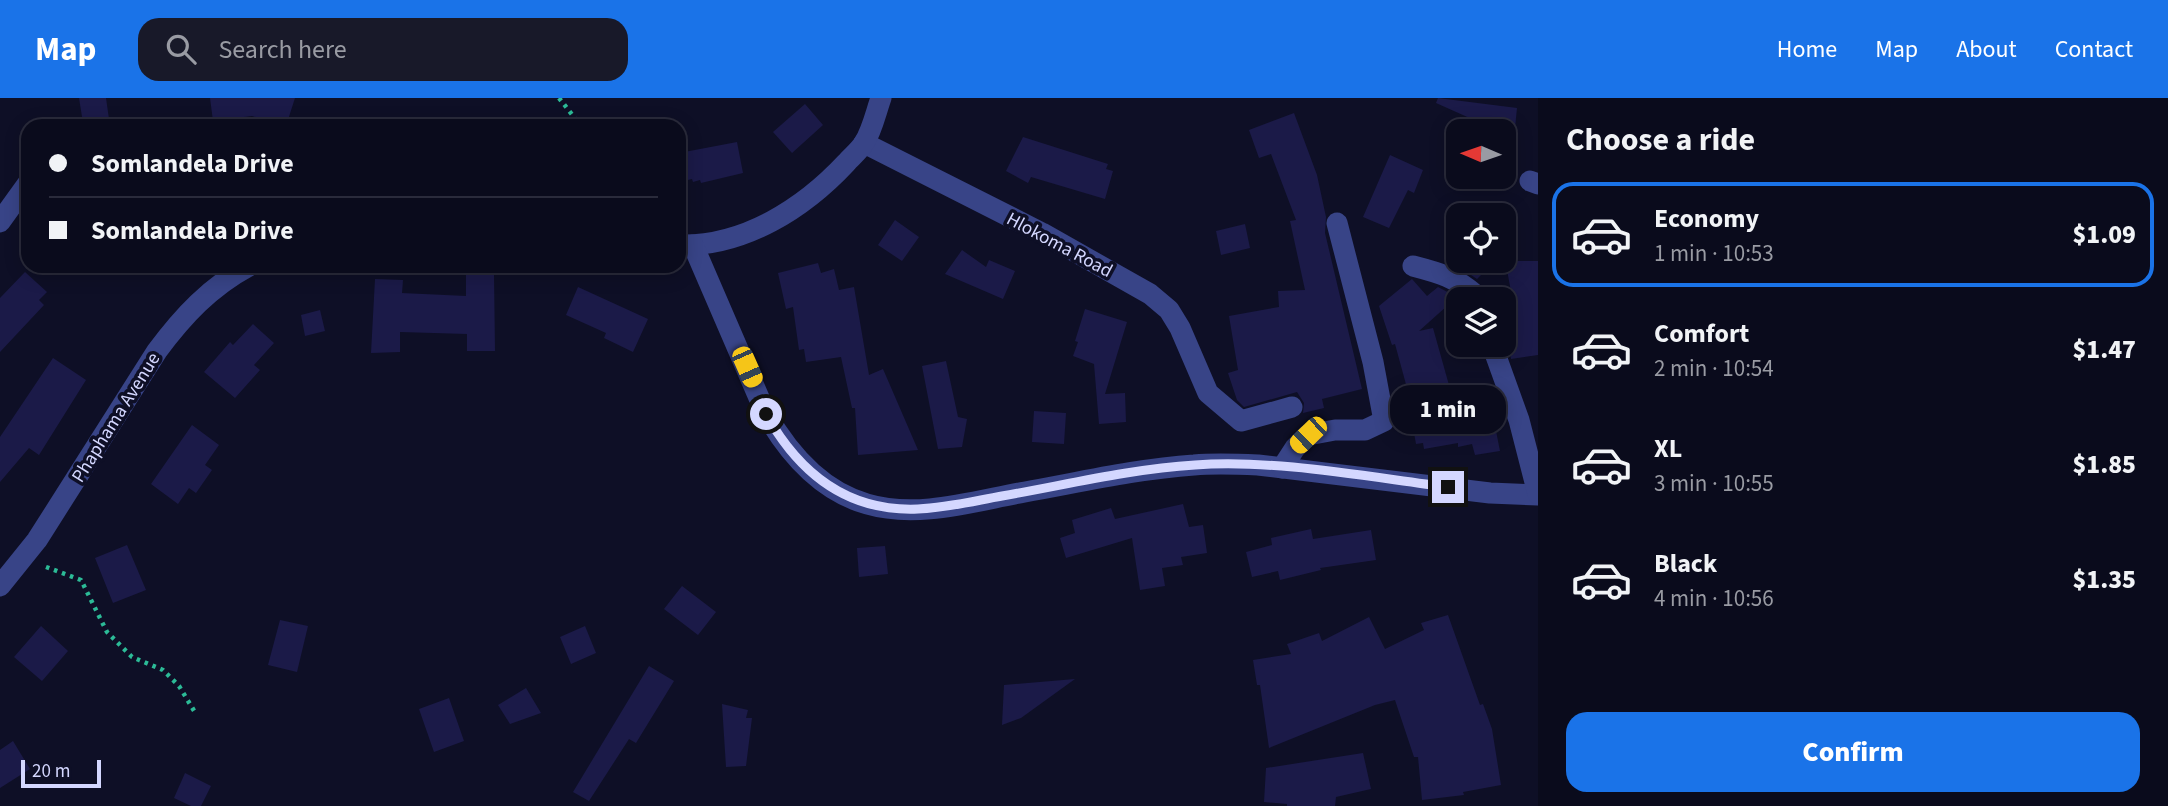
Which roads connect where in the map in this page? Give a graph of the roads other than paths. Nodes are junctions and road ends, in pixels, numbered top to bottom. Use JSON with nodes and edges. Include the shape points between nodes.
{"nodes":[{"id":1,"x":881,"y":98,"type":"edge"},
{"id":2,"x":864,"y":143,"type":"junction"},
{"id":3,"x":21,"y":193,"type":"edge"},
{"id":4,"x":0,"y":222,"type":"edge"},
{"id":5,"x":1336,"y":223,"type":"dead end"},
{"id":6,"x":686,"y":245,"type":"edge"},
{"id":7,"x":1413,"y":266,"type":"dead end"},
{"id":8,"x":222,"y":273,"type":"edge"},
{"id":9,"x":1467,"y":287,"type":"edge"},
{"id":10,"x":1496,"y":357,"type":"edge"},
{"id":11,"x":1292,"y":407,"type":"dead end"},
{"id":12,"x":1282,"y":468,"type":"junction"},
{"id":13,"x":1538,"y":494,"type":"edge"},
{"id":14,"x":0,"y":586,"type":"edge"}],
"edges":[{"from":1,"to":2,"type":"street"},
{"from":2,"to":6,"type":"street","via":[[824,187],[787,214],[739,235]]},
{"from":2,"to":11,"type":"street","name":"Hlokoma Road","via":[[1042,233],[1150,294],[1169,310],[1180,328],[1208,393],[1241,421]]},
{"from":3,"to":4,"type":"street"},
{"from":5,"to":12,"type":"street","via":[[1384,421],[1365,430],[1308,435]]},
{"from":6,"to":12,"type":"street","via":[[781,440],[806,468],[845,496],[867,504],[916,509],[1194,465]]},
{"from":7,"to":9,"type":"street","via":[[1443,273]]},
{"from":8,"to":14,"type":"street","name":"Phaphama Avenue","via":[[157,351],[37,540]]},
{"from":10,"to":13,"type":"street"},
{"from":12,"to":13,"type":"street","via":[[1490,493]]}]}
